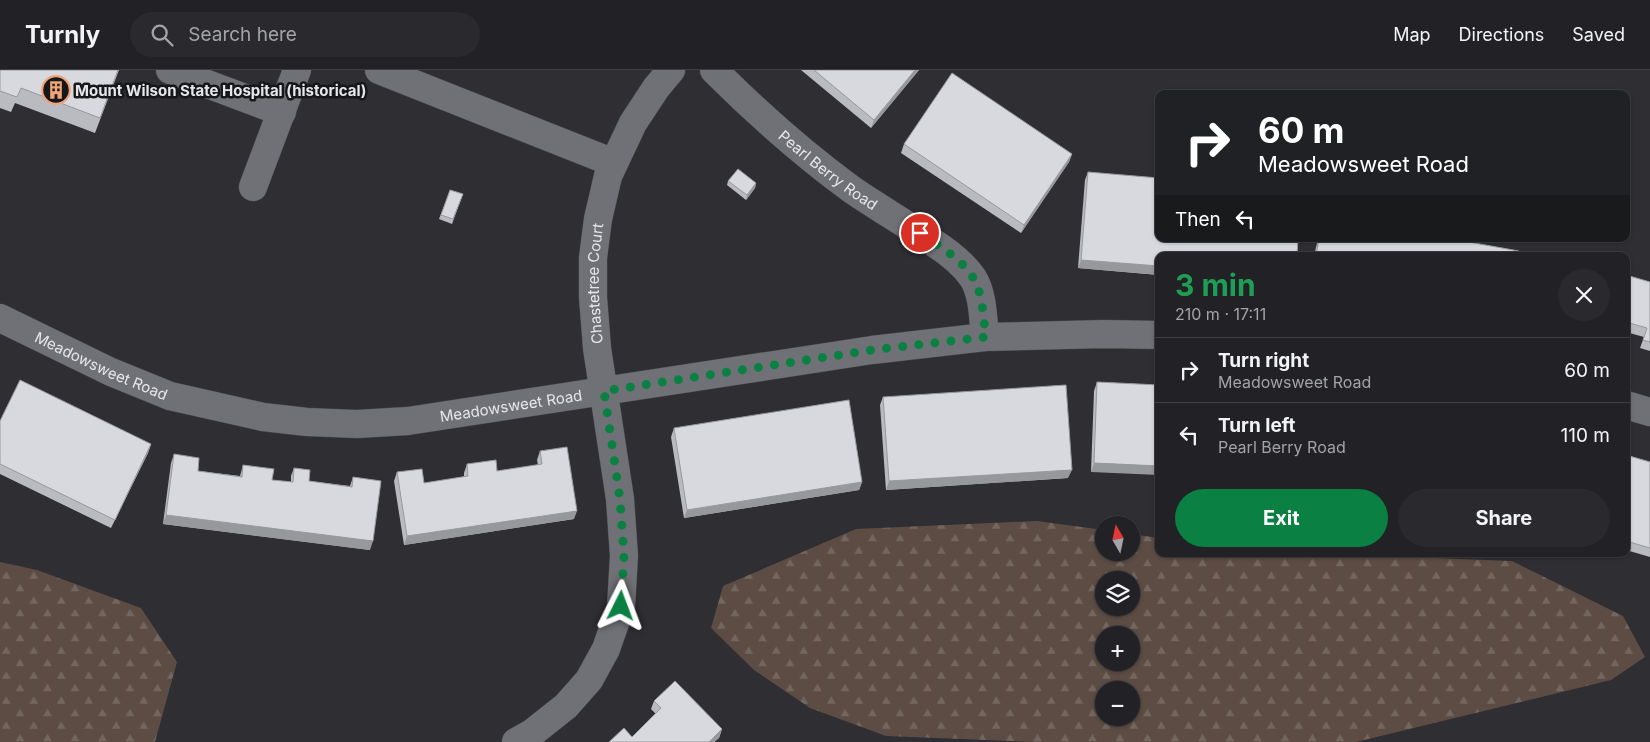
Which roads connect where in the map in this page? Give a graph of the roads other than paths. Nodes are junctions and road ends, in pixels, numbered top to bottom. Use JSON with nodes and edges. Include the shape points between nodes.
{"nodes":[{"id":1,"x":170,"y":70,"type":"edge"},
{"id":2,"x":297,"y":70,"type":"edge"},
{"id":3,"x":379,"y":70,"type":"edge"},
{"id":4,"x":671,"y":70,"type":"edge"},
{"id":5,"x":714,"y":70,"type":"edge"},
{"id":6,"x":282,"y":112,"type":"junction"},
{"id":7,"x":614,"y":163,"type":"junction"},
{"id":8,"x":252,"y":187,"type":"dead end"},
{"id":9,"x":0,"y":318,"type":"edge"},
{"id":10,"x":1155,"y":335,"type":"edge"},
{"id":11,"x":986,"y":337,"type":"junction"},
{"id":12,"x":604,"y":391,"type":"junction"},
{"id":13,"x":1630,"y":406,"type":"edge"},
{"id":14,"x":1650,"y":412,"type":"edge"},
{"id":15,"x":516,"y":742,"type":"edge"}],
"edges":[{"from":1,"to":6,"type":"street"},
{"from":2,"to":6,"type":"street"},
{"from":3,"to":7,"type":"street"},
{"from":4,"to":7,"type":"street","name":"Chastetree Court","via":[[632,123]]},
{"from":5,"to":11,"type":"street","name":"Pearl Berry Road","via":[[807,156],[952,255],[974,280]]},
{"from":6,"to":8,"type":"street"},
{"from":7,"to":12,"type":"street","name":"Chastetree Court","via":[[598,219],[593,258],[593,297]]},
{"from":9,"to":12,"type":"street","name":"Meadowsweet Road","via":[[111,372],[170,396],[281,419],[357,424],[408,421]]},
{"from":10,"to":11,"type":"street","name":"Meadowsweet Road"},
{"from":11,"to":12,"type":"street","name":"Meadowsweet Road","via":[[872,350]]},
{"from":12,"to":15,"type":"street","name":"Chastetree Court","via":[[620,499],[624,556],[621,606],[606,649],[589,680],[566,706]]},
{"from":13,"to":14,"type":"street"}]}
